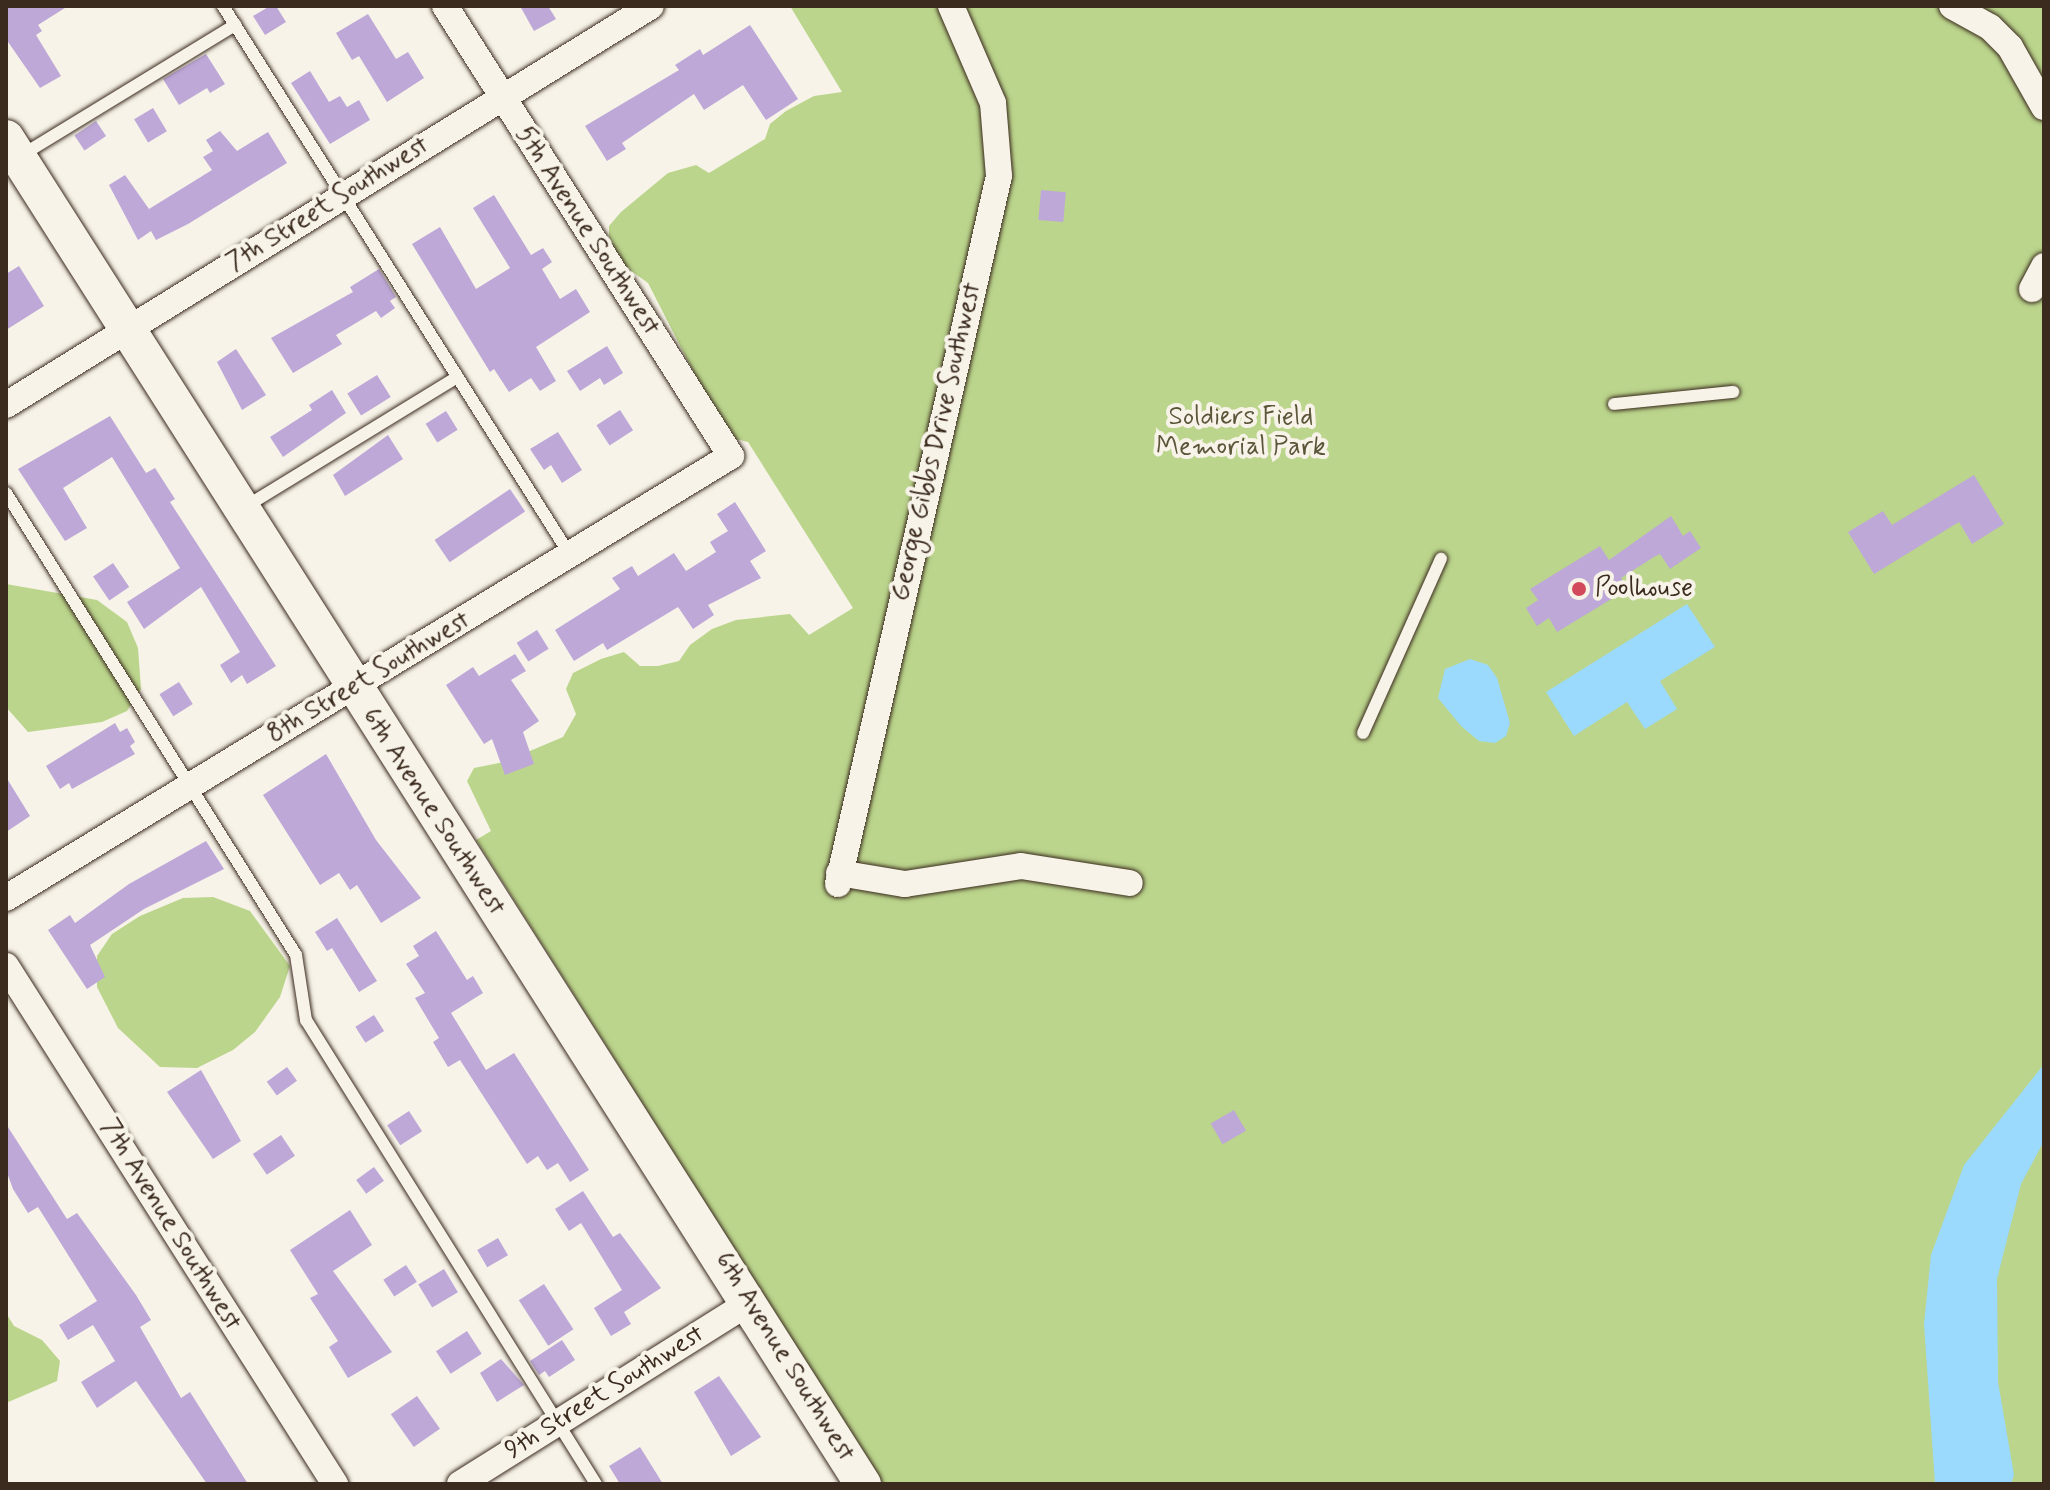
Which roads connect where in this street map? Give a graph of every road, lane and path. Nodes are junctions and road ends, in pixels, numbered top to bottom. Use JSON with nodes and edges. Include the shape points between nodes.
{"nodes":[{"id":1,"x":223,"y":6,"type":"edge"},
{"id":2,"x":445,"y":6,"type":"edge"},
{"id":3,"x":651,"y":6,"type":"edge"},
{"id":4,"x":951,"y":6,"type":"edge"},
{"id":5,"x":1952,"y":6,"type":"edge"},
{"id":6,"x":235,"y":25,"type":"junction"},
{"id":7,"x":501,"y":96,"type":"junction"},
{"id":8,"x":2044,"y":107,"type":"edge"},
{"id":9,"x":12,"y":148,"type":"edge"},
{"id":10,"x":342,"y":196,"type":"junction"},
{"id":11,"x":128,"y":331,"type":"junction"},
{"id":12,"x":457,"y":377,"type":"junction"},
{"id":13,"x":1733,"y":392,"type":"dead end"},
{"id":14,"x":1614,"y":404,"type":"dead end"},
{"id":15,"x":6,"y":405,"type":"edge"},
{"id":16,"x":731,"y":456,"type":"joint"},
{"id":17,"x":6,"y":493,"type":"edge"},
{"id":18,"x":241,"y":510,"type":"junction"},
{"id":19,"x":570,"y":555,"type":"junction"},
{"id":20,"x":1441,"y":559,"type":"dead end"},
{"id":21,"x":353,"y":688,"type":"junction"},
{"id":22,"x":1363,"y":733,"type":"dead end"},
{"id":23,"x":191,"y":786,"type":"junction"},
{"id":24,"x":1130,"y":883,"type":"dead end"},
{"id":25,"x":6,"y":898,"type":"edge"},
{"id":26,"x":6,"y":966,"type":"edge"},
{"id":27,"x":750,"y":1302,"type":"junction"},
{"id":28,"x":557,"y":1423,"type":"junction"},
{"id":29,"x":335,"y":1484,"type":"edge"},
{"id":30,"x":460,"y":1484,"type":"edge"},
{"id":31,"x":596,"y":1484,"type":"edge"},
{"id":32,"x":863,"y":1484,"type":"edge"}],
"edges":[{"from":1,"to":6,"type":"lane"},
{"from":2,"to":7,"type":"street","name":"5th Avenue Southwest"},
{"from":3,"to":7,"type":"street","name":"7th Street Southwest"},
{"from":4,"to":24,"type":"street","name":"George Gibbs Drive Southwest","via":[[993,103],[999,176],[838,878],[905,884],[1021,866]]},
{"from":5,"to":8,"type":"street","via":[[1990,27],[2010,47]]},
{"from":6,"to":9,"type":"lane"},
{"from":6,"to":10,"type":"lane"},
{"from":7,"to":10,"type":"street","name":"7th Street Southwest"},
{"from":7,"to":16,"type":"street","name":"5th Avenue Southwest"},
{"from":9,"to":11,"type":"street","name":"6th Avenue Southwest"},
{"from":10,"to":11,"type":"street","name":"7th Street Southwest"},
{"from":10,"to":12,"type":"lane"},
{"from":11,"to":15,"type":"street","name":"7th Street Southwest"},
{"from":11,"to":18,"type":"street","name":"6th Avenue Southwest"},
{"from":12,"to":18,"type":"lane"},
{"from":12,"to":19,"type":"lane"},
{"from":13,"to":14,"type":"lane"},
{"from":16,"to":19,"type":"street","name":"8th Street Southwest"},
{"from":17,"to":23,"type":"lane"},
{"from":18,"to":21,"type":"street","name":"6th Avenue Southwest"},
{"from":19,"to":21,"type":"street","name":"8th Street Southwest"},
{"from":20,"to":22,"type":"lane"},
{"from":21,"to":23,"type":"street","name":"8th Street Southwest"},
{"from":21,"to":27,"type":"street","name":"6th Avenue Southwest"},
{"from":23,"to":25,"type":"street","name":"8th Street Southwest"},
{"from":23,"to":28,"type":"lane","via":[[296,955],[306,1020]]},
{"from":26,"to":29,"type":"street","name":"7th Avenue Southwest"},
{"from":27,"to":28,"type":"street","name":"9th Street Southwest"},
{"from":27,"to":32,"type":"street","name":"6th Avenue Southwest"},
{"from":28,"to":30,"type":"street","name":"9th Street Southwest"},
{"from":28,"to":31,"type":"lane"}]}
